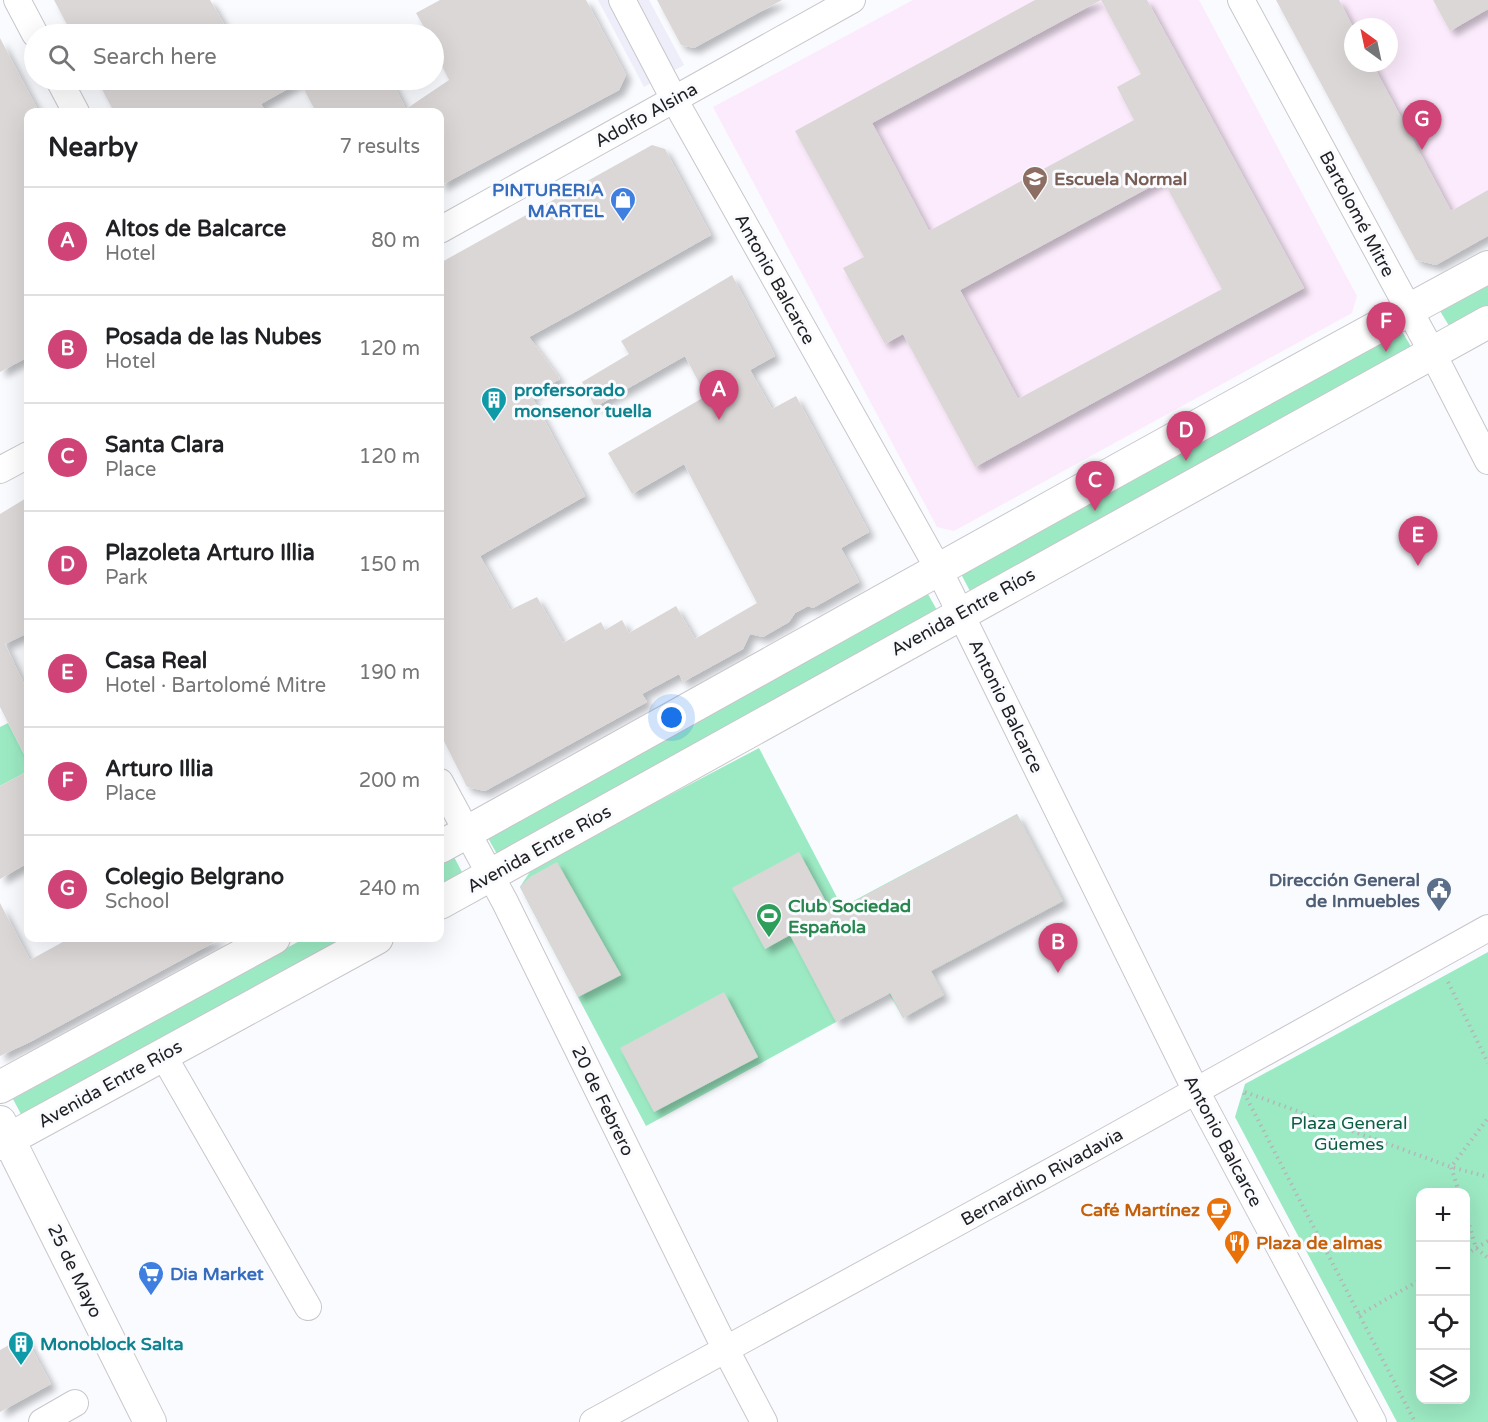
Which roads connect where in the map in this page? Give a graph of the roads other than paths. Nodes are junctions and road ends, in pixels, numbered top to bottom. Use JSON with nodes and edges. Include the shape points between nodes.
{"nodes":[{"id":1,"x":17,"y":0,"type":"edge"},
{"id":2,"x":622,"y":0,"type":"edge"},
{"id":3,"x":852,"y":0,"type":"edge"},
{"id":4,"x":1241,"y":0,"type":"edge"},
{"id":5,"x":30,"y":24,"type":"edge"},
{"id":6,"x":64,"y":90,"type":"edge"},
{"id":7,"x":674,"y":99,"type":"junction"},
{"id":8,"x":74,"y":108,"type":"edge"},
{"id":9,"x":444,"y":228,"type":"edge"},
{"id":10,"x":1488,"y":267,"type":"edge"},
{"id":11,"x":1408,"y":310,"type":"junction"},
{"id":12,"x":1488,"y":322,"type":"edge"},
{"id":13,"x":1432,"y":352,"type":"junction"},
{"id":14,"x":24,"y":457,"type":"edge"},
{"id":15,"x":1488,"y":461,"type":"edge"},
{"id":16,"x":0,"y":470,"type":"edge"},
{"id":17,"x":939,"y":570,"type":"junction"},
{"id":18,"x":960,"y":614,"type":"junction"},
{"id":19,"x":444,"y":789,"type":"edge"},
{"id":20,"x":467,"y":832,"type":"junction"},
{"id":21,"x":444,"y":845,"type":"edge"},
{"id":22,"x":492,"y":875,"type":"junction"},
{"id":23,"x":444,"y":901,"type":"edge"},
{"id":24,"x":1488,"y":928,"type":"edge"},
{"id":25,"x":267,"y":942,"type":"edge"},
{"id":26,"x":370,"y":942,"type":"edge"},
{"id":27,"x":163,"y":1054,"type":"junction"},
{"id":28,"x":0,"y":1087,"type":"edge"},
{"id":29,"x":1196,"y":1091,"type":"junction"},
{"id":30,"x":3,"y":1135,"type":"edge"},
{"id":31,"x":308,"y":1307,"type":"dead end"},
{"id":32,"x":726,"y":1350,"type":"junction"},
{"id":33,"x":75,"y":1403,"type":"dead end"},
{"id":34,"x":42,"y":1422,"type":"edge"},
{"id":35,"x":150,"y":1422,"type":"edge"},
{"id":36,"x":593,"y":1422,"type":"edge"},
{"id":37,"x":764,"y":1422,"type":"edge"},
{"id":38,"x":1373,"y":1422,"type":"edge"}],
"edges":[{"from":1,"to":5,"type":"street"},
{"from":2,"to":7,"type":"street","name":"Antonio Balcarce"},
{"from":3,"to":7,"type":"street","name":"Adolfo Alsina"},
{"from":4,"to":11,"type":"street","name":"Bartolomé Mitre"},
{"from":6,"to":8,"type":"street"},
{"from":7,"to":9,"type":"street","name":"Adolfo Alsina"},
{"from":7,"to":17,"type":"street","name":"Antonio Balcarce"},
{"from":10,"to":11,"type":"main road"},
{"from":11,"to":13,"type":"street","name":"Bartolomé Mitre"},
{"from":11,"to":17,"type":"main road"},
{"from":12,"to":13,"type":"main road","name":"Avenida Entre Ríos"},
{"from":13,"to":15,"type":"street","name":"Bartolomé Mitre"},
{"from":13,"to":18,"type":"main road","name":"Avenida Entre Ríos"},
{"from":14,"to":16,"type":"street"},
{"from":17,"to":18,"type":"street","name":"Antonio Balcarce"},
{"from":17,"to":20,"type":"main road"},
{"from":18,"to":22,"type":"main road","name":"Avenida Entre Ríos"},
{"from":18,"to":29,"type":"street","name":"Antonio Balcarce"},
{"from":19,"to":20,"type":"street","name":"20 de Febrero"},
{"from":20,"to":21,"type":"main road"},
{"from":20,"to":22,"type":"street","name":"20 de Febrero"},
{"from":22,"to":23,"type":"main road","name":"Avenida Entre Ríos"},
{"from":22,"to":32,"type":"street","name":"20 de Febrero"},
{"from":24,"to":29,"type":"street","name":"Bernardino Rivadavia"},
{"from":25,"to":28,"type":"main road"},
{"from":26,"to":27,"type":"main road","name":"Avenida Entre Ríos"},
{"from":27,"to":30,"type":"main road","name":"Avenida Entre Ríos"},
{"from":27,"to":31,"type":"street"},
{"from":29,"to":32,"type":"street","name":"Bernardino Rivadavia"},
{"from":29,"to":38,"type":"street","name":"Antonio Balcarce"},
{"from":30,"to":35,"type":"main road","name":"25 de Mayo"},
{"from":32,"to":36,"type":"street","name":"Bernardino Rivadavia"},
{"from":32,"to":37,"type":"street","name":"20 de Febrero"},
{"from":33,"to":34,"type":"street"}]}
